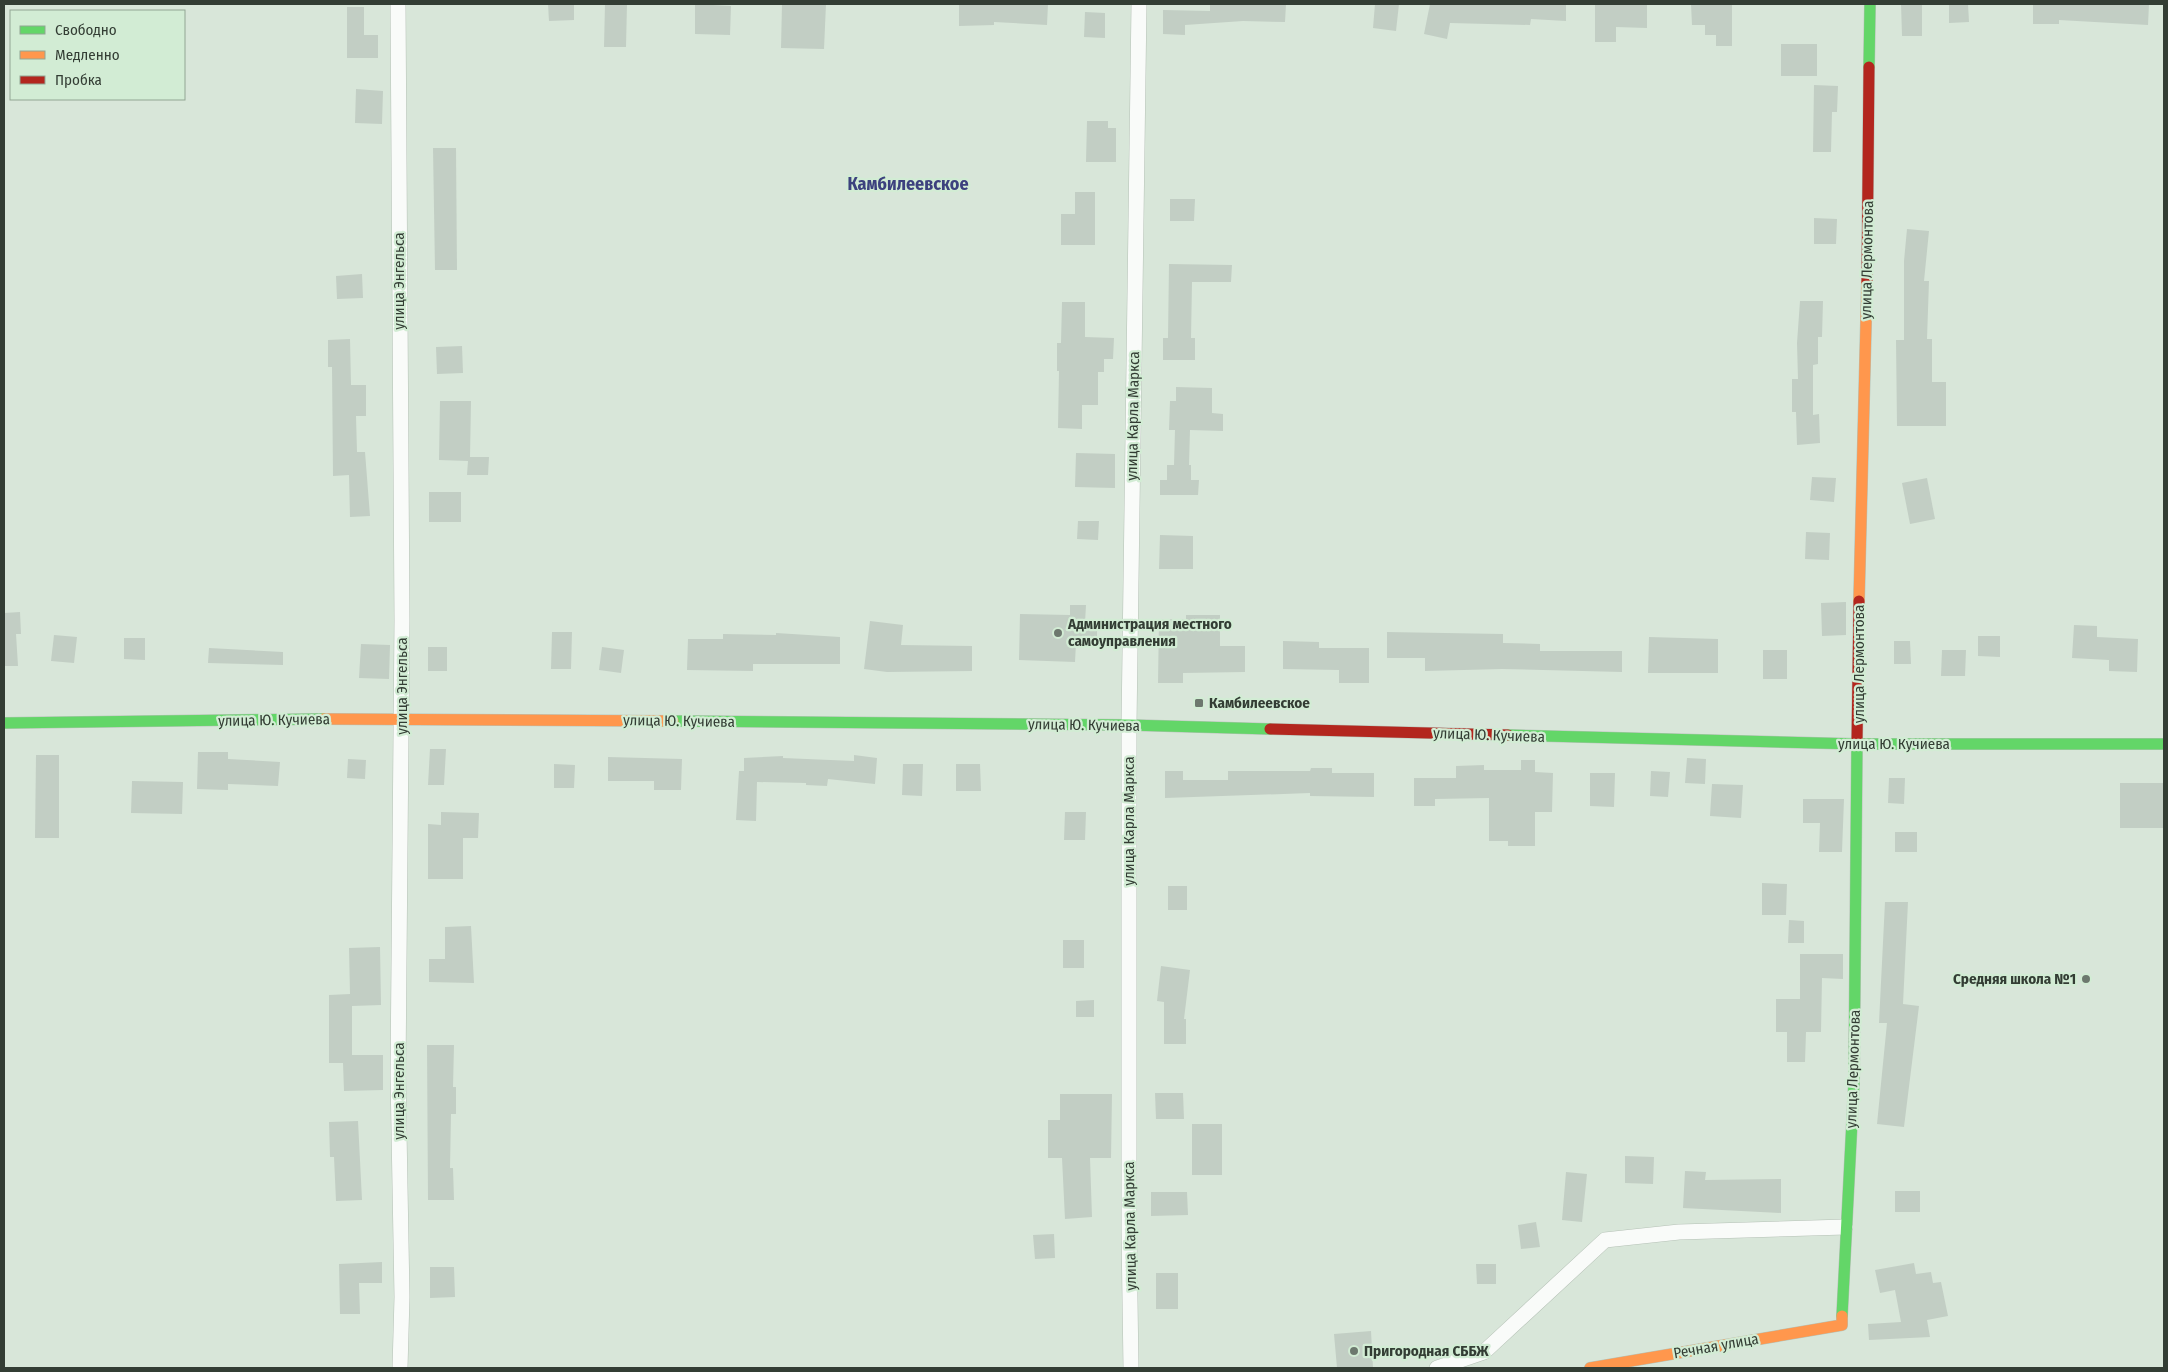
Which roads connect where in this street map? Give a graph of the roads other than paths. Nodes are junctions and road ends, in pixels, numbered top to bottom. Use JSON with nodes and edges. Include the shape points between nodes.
{"nodes":[{"id":1,"x":398,"y":4,"type":"edge"},
{"id":2,"x":1139,"y":4,"type":"edge"},
{"id":3,"x":1870,"y":4,"type":"edge"},
{"id":4,"x":402,"y":718,"type":"junction"},
{"id":5,"x":4,"y":723,"type":"edge"},
{"id":6,"x":1129,"y":725,"type":"junction"},
{"id":7,"x":1858,"y":744,"type":"junction"},
{"id":8,"x":2164,"y":744,"type":"edge"},
{"id":9,"x":1845,"y":1227,"type":"junction"},
{"id":10,"x":1842,"y":1325,"type":"joint"},
{"id":11,"x":400,"y":1368,"type":"edge"},
{"id":12,"x":1131,"y":1368,"type":"edge"},
{"id":13,"x":1437,"y":1368,"type":"edge"},
{"id":14,"x":1590,"y":1368,"type":"edge"}],
"edges":[{"from":1,"to":4,"type":"street","name":"улица Энгельса"},
{"from":2,"to":6,"type":"street","name":"улица Карла Маркса"},
{"from":3,"to":7,"type":"street","name":"улица Лермонтова"},
{"from":4,"to":5,"type":"street","name":"улица Ю. Кучиева"},
{"from":4,"to":6,"type":"street","name":"улица Ю. Кучиева"},
{"from":4,"to":11,"type":"street","name":"улица Энгельса","via":[[398,1075]]},
{"from":6,"to":7,"type":"street","name":"улица Ю. Кучиева"},
{"from":6,"to":12,"type":"street","name":"улица Карла Маркса"},
{"from":7,"to":8,"type":"street","name":"улица Ю. Кучиева"},
{"from":7,"to":9,"type":"street","name":"улица Лермонтова","via":[[1854,1082]]},
{"from":9,"to":10,"type":"street","name":"улица Лермонтова"},
{"from":9,"to":13,"type":"street","via":[[1679,1232],[1605,1240],[1484,1352]]},
{"from":10,"to":14,"type":"street","name":"Речная улица"}]}
